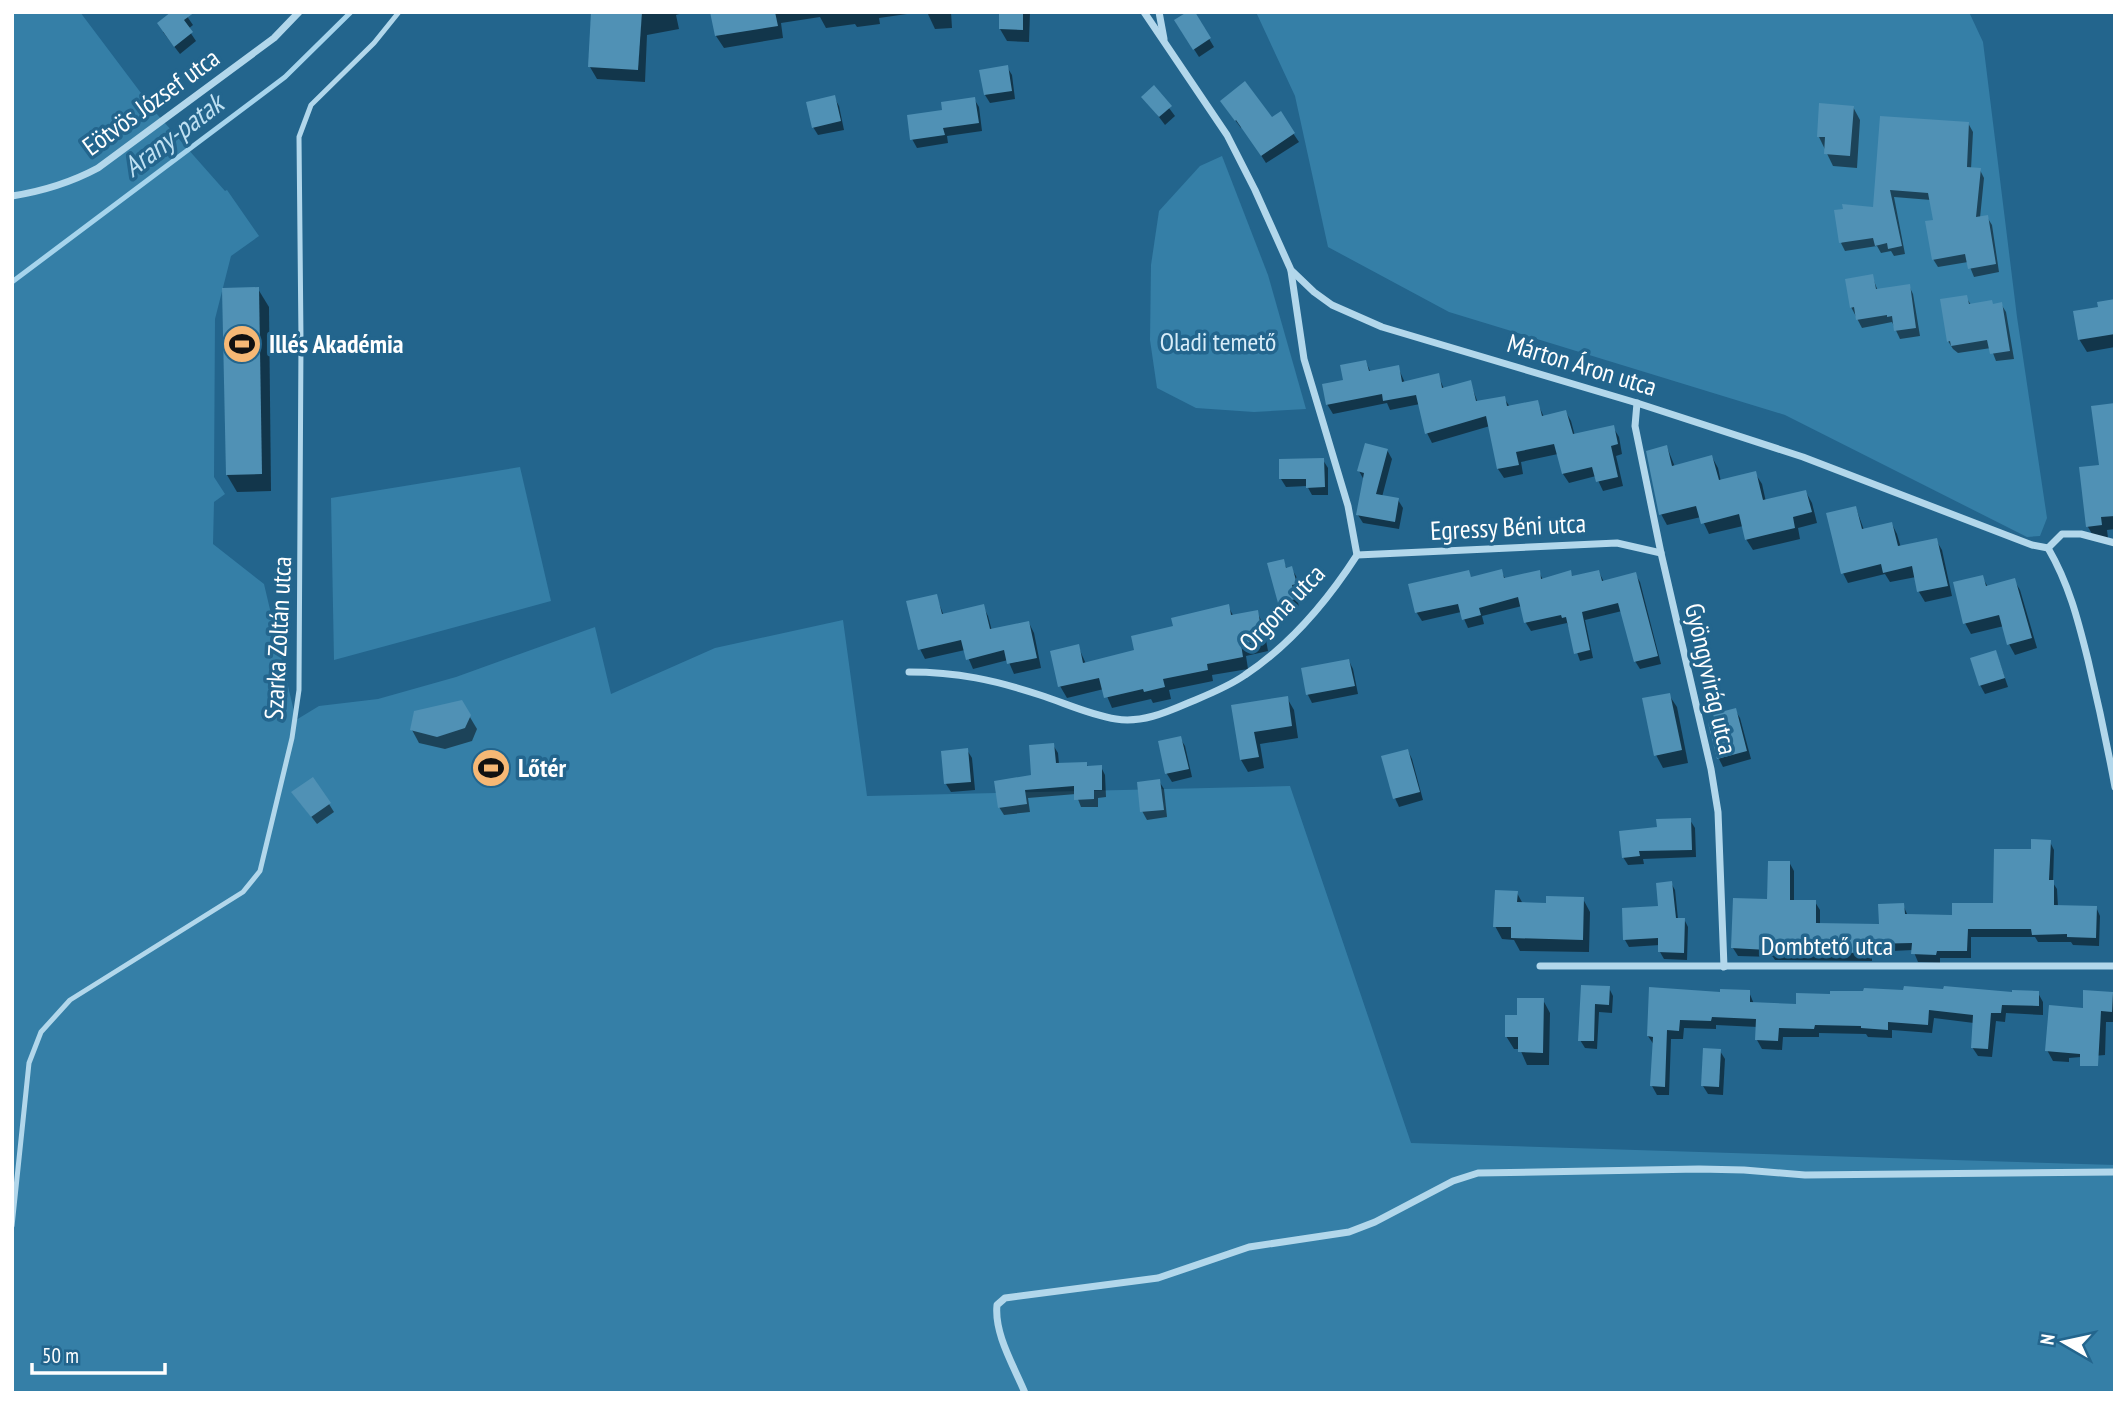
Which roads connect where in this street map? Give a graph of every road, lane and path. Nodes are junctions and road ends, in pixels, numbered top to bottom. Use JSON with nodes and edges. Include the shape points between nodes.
{"nodes":[{"id":1,"x":299,"y":12,"type":"edge"},
{"id":2,"x":399,"y":12,"type":"edge"},
{"id":3,"x":1144,"y":12,"type":"edge"},
{"id":4,"x":1159,"y":12,"type":"edge"},
{"id":5,"x":1164,"y":41,"type":"junction"},
{"id":6,"x":12,"y":196,"type":"edge"},
{"id":7,"x":1291,"y":270,"type":"junction"},
{"id":8,"x":1637,"y":403,"type":"junction"},
{"id":9,"x":2115,"y":542,"type":"edge"},
{"id":10,"x":2048,"y":548,"type":"junction"},
{"id":11,"x":1661,"y":553,"type":"junction"},
{"id":12,"x":1357,"y":555,"type":"junction"},
{"id":13,"x":909,"y":671,"type":"dead end"},
{"id":14,"x":2115,"y":787,"type":"edge"},
{"id":15,"x":1540,"y":966,"type":"dead end"},
{"id":16,"x":2115,"y":966,"type":"edge"},
{"id":17,"x":1724,"y":967,"type":"junction"},
{"id":18,"x":2115,"y":1172,"type":"edge"},
{"id":19,"x":12,"y":1226,"type":"edge"},
{"id":20,"x":1025,"y":1393,"type":"edge"}],
"edges":[{"from":1,"to":6,"type":"street","name":"Eötvös József utca","via":[[274,38],[98,168],[72,182]]},
{"from":2,"to":19,"type":"lane","name":"Szarka Zoltán utca","via":[[311,105],[299,137],[299,690],[260,871],[243,892],[70,1000],[41,1032],[29,1063]]},
{"from":3,"to":5,"type":"street","name":"Márton Áron utca"},
{"from":4,"to":5,"type":"street","name":"Márton Áron utca"},
{"from":5,"to":7,"type":"street","name":"Márton Áron utca","via":[[1227,135]]},
{"from":7,"to":8,"type":"street","name":"Márton Áron utca","via":[[1332,304],[1382,327]]},
{"from":7,"to":12,"type":"street","name":"Orgona utca","via":[[1304,359],[1348,506]]},
{"from":8,"to":10,"type":"street","name":"Márton Áron utca","via":[[1803,457]]},
{"from":8,"to":11,"type":"street","name":"Gyöngyvirág utca","via":[[1635,426]]},
{"from":9,"to":10,"type":"street","via":[[2062,534]]},
{"from":10,"to":14,"type":"street","via":[[2072,596]]},
{"from":11,"to":12,"type":"street","name":"Egressy Béni utca","via":[[1616,543]]},
{"from":11,"to":17,"type":"street","name":"Gyöngyvirág utca","via":[[1718,812]]},
{"from":12,"to":13,"type":"street","name":"Orgona utca","via":[[1335,589],[1292,636],[1245,675],[1166,713],[1117,719],[980,677]]},
{"from":15,"to":17,"type":"street","name":"Dombtető utca"},
{"from":16,"to":17,"type":"street","name":"Dombtető utca"},
{"from":18,"to":20,"type":"street","via":[[1805,1175],[1663,1169],[1478,1173],[1349,1232],[1249,1247],[1158,1278],[1005,1298],[996,1316]]}]}
